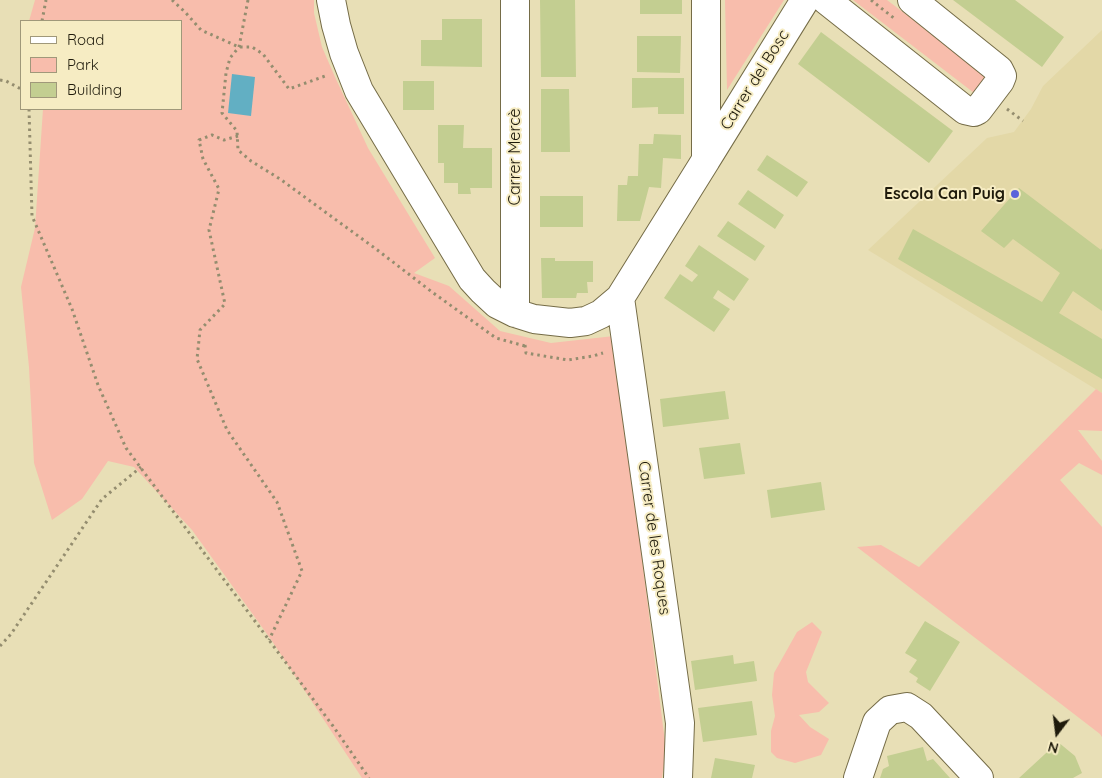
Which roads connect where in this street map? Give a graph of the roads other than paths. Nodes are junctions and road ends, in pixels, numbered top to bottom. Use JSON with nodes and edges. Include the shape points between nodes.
{"nodes":[{"id":1,"x":331,"y":0,"type":"edge"},
{"id":2,"x":515,"y":0,"type":"edge"},
{"id":3,"x":706,"y":0,"type":"edge"},
{"id":4,"x":804,"y":0,"type":"edge"},
{"id":5,"x":826,"y":0,"type":"edge"},
{"id":6,"x":912,"y":0,"type":"edge"},
{"id":7,"x":706,"y":160,"type":"junction"},
{"id":8,"x":620,"y":298,"type":"junction"},
{"id":9,"x":523,"y":316,"type":"junction"},
{"id":10,"x":678,"y":778,"type":"edge"},
{"id":11,"x":858,"y":778,"type":"edge"},
{"id":12,"x":979,"y":778,"type":"edge"}],
"edges":[{"from":1,"to":9,"type":"street","via":[[336,25],[359,91],[472,279],[497,304]]},
{"from":2,"to":9,"type":"street","name":"Carrer Mercè"},
{"from":3,"to":7,"type":"street"},
{"from":4,"to":7,"type":"street","name":"Carrer del Bosc"},
{"from":5,"to":6,"type":"street","via":[[965,110],[978,110],[1000,81],[999,70]]},
{"from":7,"to":8,"type":"street","name":"Carrer del Bosc"},
{"from":8,"to":9,"type":"street","name":"Carrer del Bosc","via":[[601,314],[586,321],[570,323]]},
{"from":8,"to":10,"type":"street","name":"Carrer de les Roques","via":[[680,723]]},
{"from":11,"to":12,"type":"street","via":[[877,722],[890,710],[907,707],[921,716]]}]}
